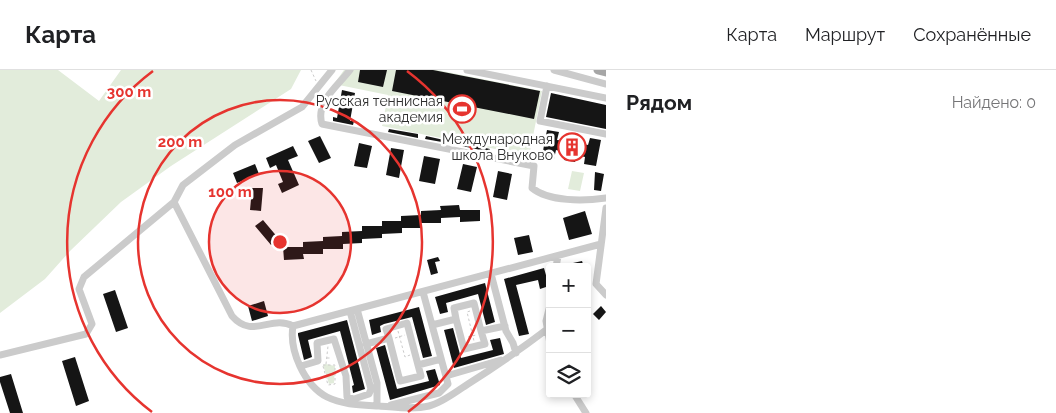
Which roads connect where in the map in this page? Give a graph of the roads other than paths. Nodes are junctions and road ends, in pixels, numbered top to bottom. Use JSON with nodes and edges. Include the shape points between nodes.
{"nodes":[{"id":1,"x":332,"y":70,"type":"edge"},
{"id":2,"x":350,"y":70,"type":"edge"},
{"id":3,"x":467,"y":70,"type":"edge"},
{"id":4,"x":554,"y":70,"type":"edge"},
{"id":5,"x":598,"y":70,"type":"edge"},
{"id":6,"x":606,"y":72,"type":"edge"},
{"id":7,"x":606,"y":84,"type":"edge"},
{"id":8,"x":547,"y":86,"type":"junction"},
{"id":9,"x":606,"y":98,"type":"edge"},
{"id":10,"x":606,"y":134,"type":"edge"},
{"id":11,"x":606,"y":198,"type":"edge"},
{"id":12,"x":174,"y":202,"type":"junction"},
{"id":13,"x":606,"y":207,"type":"edge"},
{"id":14,"x":601,"y":244,"type":"junction"},
{"id":15,"x":558,"y":256,"type":"junction"},
{"id":16,"x":557,"y":263,"type":"edge"},
{"id":17,"x":491,"y":274,"type":"junction"},
{"id":18,"x":423,"y":292,"type":"junction"},
{"id":19,"x":606,"y":295,"type":"edge"},
{"id":20,"x":353,"y":310,"type":"junction"},
{"id":21,"x":457,"y":322,"type":"junction"},
{"id":22,"x":432,"y":325,"type":"junction"},
{"id":23,"x":293,"y":326,"type":"junction"},
{"id":24,"x":505,"y":326,"type":"junction"},
{"id":25,"x":546,"y":330,"type":"edge"},
{"id":26,"x":482,"y":333,"type":"junction"},
{"id":27,"x":389,"y":339,"type":"junction"},
{"id":28,"x":366,"y":344,"type":"junction"},
{"id":29,"x":516,"y":353,"type":"junction"},
{"id":30,"x":0,"y":355,"type":"edge"},
{"id":31,"x":441,"y":359,"type":"junction"},
{"id":32,"x":508,"y":359,"type":"junction"},
{"id":33,"x":418,"y":365,"type":"junction"},
{"id":34,"x":301,"y":366,"type":"junction"},
{"id":35,"x":446,"y":376,"type":"junction"},
{"id":36,"x":448,"y":384,"type":"junction"},
{"id":37,"x":455,"y":392,"type":"junction"},
{"id":38,"x":577,"y":398,"type":"edge"},
{"id":39,"x":381,"y":406,"type":"junction"},
{"id":40,"x":586,"y":413,"type":"edge"}],
"edges":[{"from":1,"to":12,"type":"street","via":[[302,108],[235,145],[183,185]]},
{"from":2,"to":11,"type":"street","via":[[325,100],[319,116],[322,124],[534,166],[532,188],[540,194],[585,200]]},
{"from":3,"to":8,"type":"street"},
{"from":4,"to":7,"type":"street"},
{"from":5,"to":6,"type":"main road"},
{"from":8,"to":9,"type":"street"},
{"from":8,"to":10,"type":"street","via":[[540,121]]},
{"from":12,"to":23,"type":"street","via":[[236,321],[253,328],[279,322]]},
{"from":12,"to":30,"type":"street","via":[[84,277],[79,289],[92,324],[86,334]]},
{"from":13,"to":14,"type":"street"},
{"from":14,"to":15,"type":"street"},
{"from":14,"to":19,"type":"street","via":[[596,284]]},
{"from":15,"to":16,"type":"street"},
{"from":15,"to":17,"type":"street"},
{"from":17,"to":18,"type":"street"},
{"from":17,"to":24,"type":"street"},
{"from":18,"to":20,"type":"street"},
{"from":18,"to":22,"type":"street"},
{"from":20,"to":23,"type":"street"},
{"from":20,"to":28,"type":"street"},
{"from":20,"to":34,"type":"street","via":[[370,389],[368,396],[351,399],[347,396],[346,376],[336,341],[316,344],[323,357]]},
{"from":21,"to":22,"type":"street"},
{"from":21,"to":26,"type":"street","via":[[464,349],[484,344]]},
{"from":21,"to":26,"type":"street","via":[[454,308],[474,303]]},
{"from":22,"to":31,"type":"street"},
{"from":23,"to":34,"type":"street","via":[[292,339]]},
{"from":24,"to":26,"type":"street"},
{"from":24,"to":29,"type":"street"},
{"from":25,"to":29,"type":"street"},
{"from":27,"to":28,"type":"street"},
{"from":27,"to":33,"type":"street","via":[[400,381],[421,376]]},
{"from":27,"to":33,"type":"street","via":[[386,328],[407,323]]},
{"from":28,"to":39,"type":"street"},
{"from":29,"to":32,"type":"street"},
{"from":31,"to":33,"type":"street"},
{"from":31,"to":35,"type":"street"},
{"from":32,"to":35,"type":"street"},
{"from":32,"to":37,"type":"street"},
{"from":34,"to":39,"type":"street","via":[[312,384],[328,398]]},
{"from":35,"to":36,"type":"street"},
{"from":36,"to":37,"type":"street"},
{"from":36,"to":39,"type":"street","via":[[439,393]]},
{"from":37,"to":39,"type":"street","via":[[429,406]]},
{"from":38,"to":40,"type":"street"}]}
